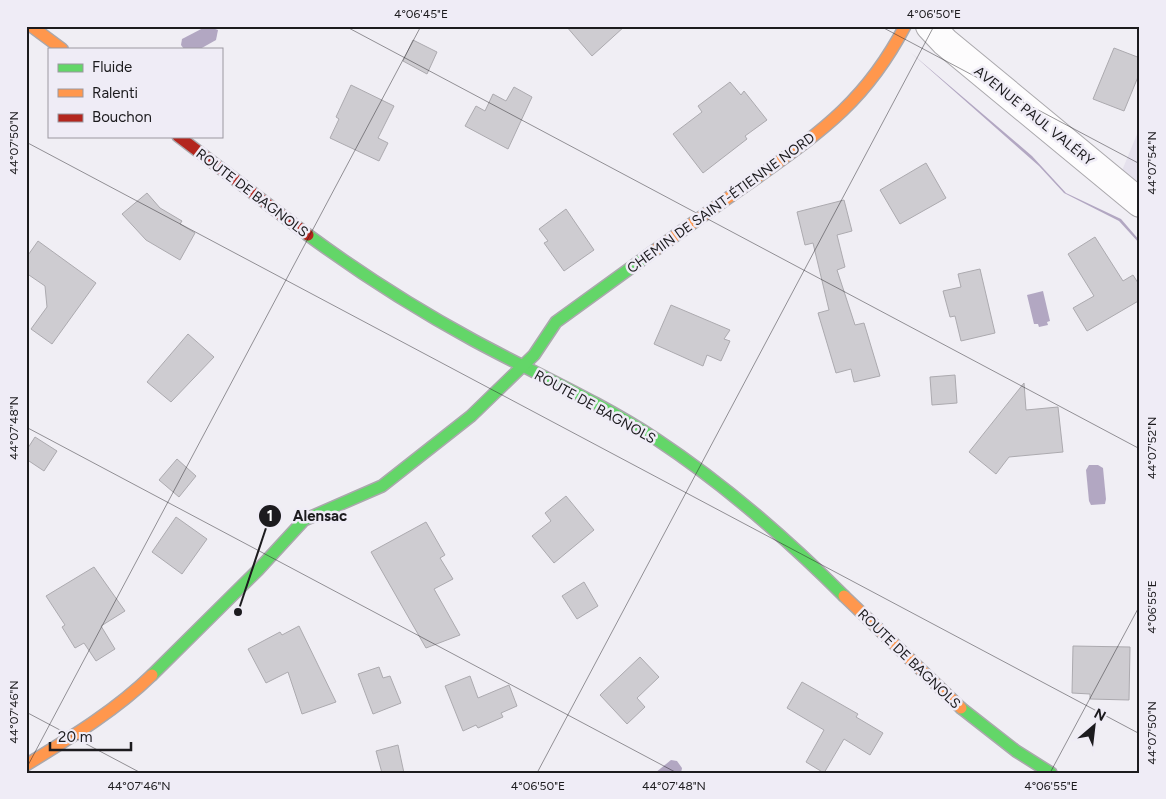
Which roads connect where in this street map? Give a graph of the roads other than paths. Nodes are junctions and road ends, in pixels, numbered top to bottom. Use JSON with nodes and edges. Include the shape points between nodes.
{"nodes":[{"id":1,"x":30,"y":26,"type":"edge"},
{"id":2,"x":905,"y":26,"type":"edge"},
{"id":3,"x":930,"y":26,"type":"edge"},
{"id":4,"x":61,"y":48,"type":"edge"},
{"id":5,"x":181,"y":138,"type":"edge"},
{"id":6,"x":1140,"y":203,"type":"edge"},
{"id":7,"x":521,"y":366,"type":"junction"},
{"id":8,"x":26,"y":765,"type":"edge"},
{"id":9,"x":1051,"y":773,"type":"edge"}],
"edges":[{"from":1,"to":4,"type":"street"},
{"from":2,"to":7,"type":"street","name":"CHEMIN DE SAINT-ÉTIENNE NORD","via":[[892,53],[858,98],[823,130],[556,322],[534,355]]},
{"from":3,"to":6,"type":"street","name":"AVENUE PAUL VALÉRY","via":[[945,42]]},
{"from":5,"to":7,"type":"street","name":"ROUTE DE BAGNOLS","via":[[260,201],[371,280]]},
{"from":7,"to":8,"type":"street","name":"CHEMIN DE SAINT-ÉTIENNE NORD","via":[[471,416],[382,486],[304,520],[140,686],[82,731]]},
{"from":7,"to":9,"type":"street","name":"ROUTE DE BAGNOLS","via":[[631,424],[680,455],[727,491],[805,557],[978,724]]}]}
